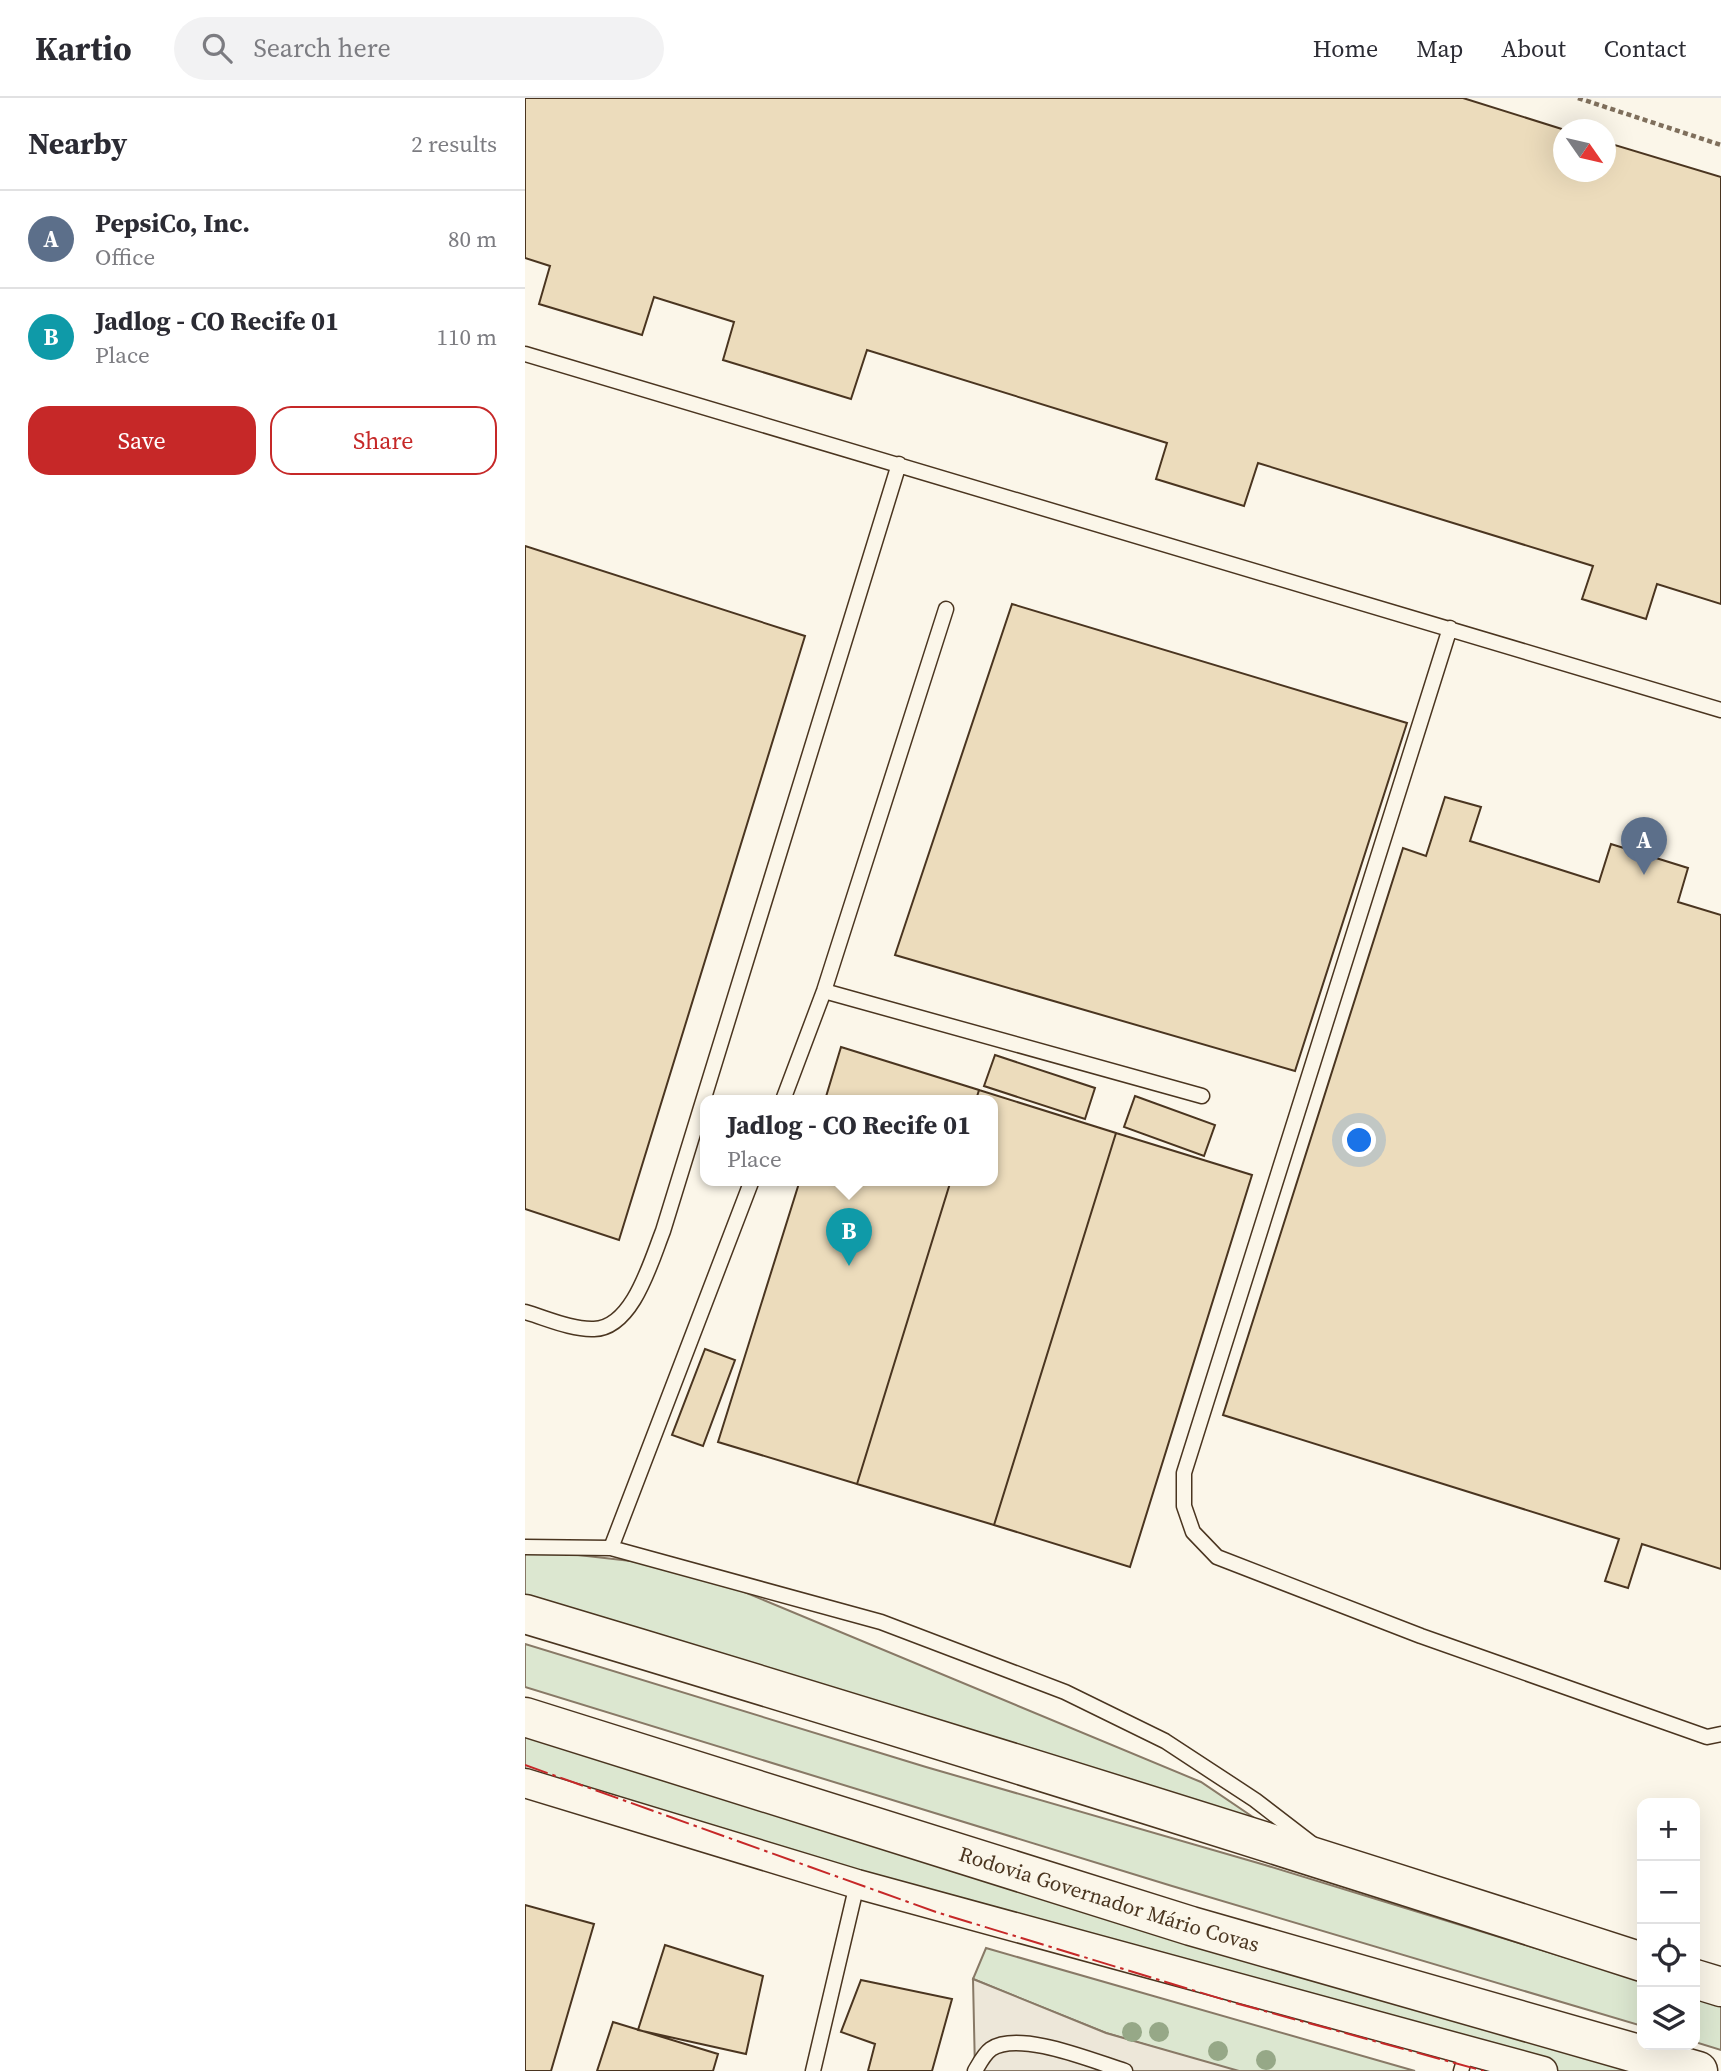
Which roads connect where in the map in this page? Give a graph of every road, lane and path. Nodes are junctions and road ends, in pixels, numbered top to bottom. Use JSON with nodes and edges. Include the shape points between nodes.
{"nodes":[{"id":1,"x":1578,"y":98,"type":"edge"},
{"id":2,"x":1721,"y":145,"type":"edge"},
{"id":3,"x":525,"y":354,"type":"edge"},
{"id":4,"x":899,"y":464,"type":"junction"},
{"id":5,"x":946,"y":609,"type":"dead end"},
{"id":6,"x":1450,"y":628,"type":"junction"},
{"id":7,"x":1721,"y":710,"type":"edge"},
{"id":8,"x":824,"y":991,"type":"junction"},
{"id":9,"x":705,"y":1095,"type":"edge"},
{"id":10,"x":785,"y":1095,"type":"edge"},
{"id":11,"x":1202,"y":1096,"type":"dead end"},
{"id":12,"x":700,"y":1111,"type":"edge"},
{"id":13,"x":750,"y":1186,"type":"edge"},
{"id":14,"x":525,"y":1312,"type":"edge"},
{"id":15,"x":525,"y":1547,"type":"edge"},
{"id":16,"x":611,"y":1548,"type":"junction"},
{"id":17,"x":525,"y":1615,"type":"edge"},
{"id":18,"x":525,"y":1717,"type":"edge"},
{"id":19,"x":1721,"y":1734,"type":"edge"},
{"id":20,"x":525,"y":1783,"type":"edge"},
{"id":21,"x":1340,"y":1865,"type":"junction"},
{"id":22,"x":857,"y":1884,"type":"junction"},
{"id":23,"x":1637,"y":1960,"type":"edge"},
{"id":24,"x":1700,"y":1981,"type":"edge"},
{"id":25,"x":1721,"y":1987,"type":"edge"},
{"id":26,"x":1609,"y":2059,"type":"edge"},
{"id":27,"x":1464,"y":2061,"type":"edge"},
{"id":28,"x":813,"y":2071,"type":"edge"},
{"id":29,"x":975,"y":2071,"type":"edge"},
{"id":30,"x":1125,"y":2071,"type":"edge"},
{"id":31,"x":1543,"y":2071,"type":"edge"},
{"id":32,"x":1698,"y":2071,"type":"edge"}],
"edges":[{"from":1,"to":2,"type":"path"},
{"from":3,"to":4,"type":"lane"},
{"from":4,"to":6,"type":"lane"},
{"from":4,"to":9,"type":"lane"},
{"from":5,"to":8,"type":"lane"},
{"from":6,"to":7,"type":"lane"},
{"from":6,"to":19,"type":"lane","via":[[1184,1473],[1184,1506],[1193,1532],[1217,1557],[1421,1636],[1707,1737]]},
{"from":8,"to":10,"type":"lane"},
{"from":8,"to":11,"type":"lane"},
{"from":12,"to":14,"type":"lane","via":[[663,1231],[629,1307],[615,1321],[592,1330]]},
{"from":13,"to":16,"type":"lane"},
{"from":15,"to":16,"type":"lane"},
{"from":16,"to":21,"type":"lane","via":[[881,1622],[1065,1692],[1165,1741],[1255,1800]]},
{"from":17,"to":21,"type":"highway"},
{"from":18,"to":26,"type":"highway","name":"Rodovia Governador Mário Covas"},
{"from":20,"to":22,"type":"street"},
{"from":21,"to":23,"type":"highway"},
{"from":22,"to":27,"type":"street"},
{"from":22,"to":28,"type":"lane"},
{"from":24,"to":25,"type":"highway"},
{"from":26,"to":32,"type":"highway","name":"Rodovia Governador Mário Covas"},
{"from":27,"to":31,"type":"street"},
{"from":29,"to":30,"type":"lane","via":[[989,2050],[1004,2042],[1032,2043]]}]}
